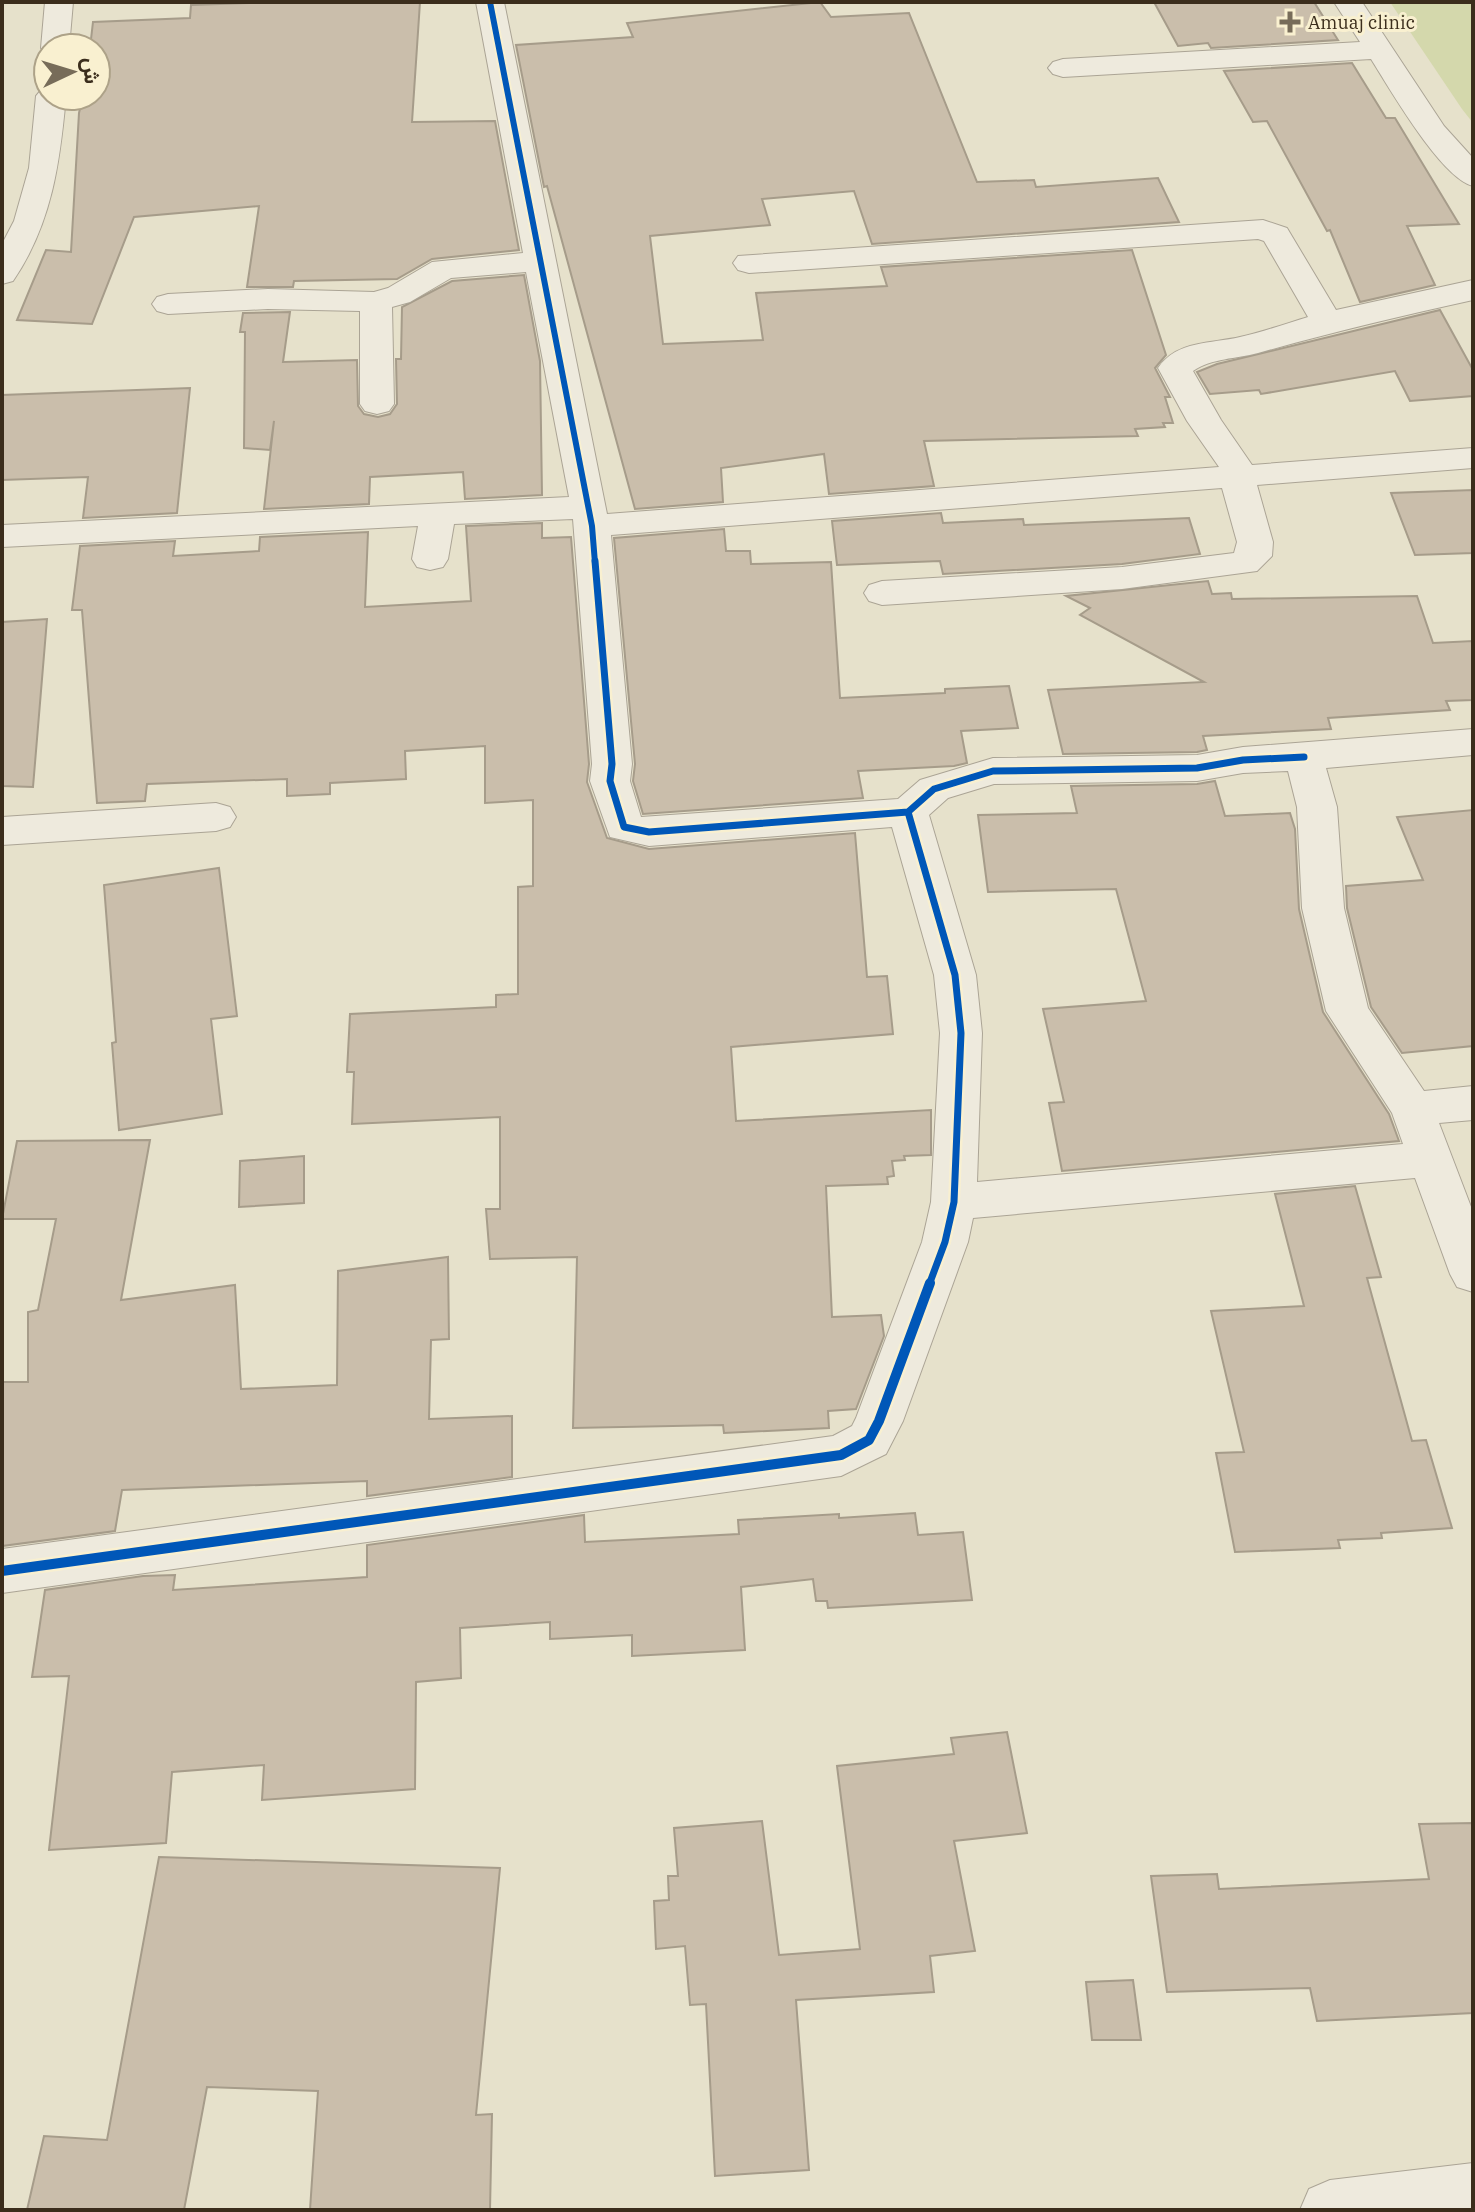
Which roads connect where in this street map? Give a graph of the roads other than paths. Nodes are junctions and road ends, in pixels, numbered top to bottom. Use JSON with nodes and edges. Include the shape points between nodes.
{"nodes":[{"id":1,"x":59,"y":2,"type":"edge"},
{"id":2,"x":490,"y":2,"type":"edge"},
{"id":3,"x":1348,"y":2,"type":"edge"},
{"id":4,"x":56,"y":32,"type":"edge"},
{"id":5,"x":1378,"y":50,"type":"junction"},
{"id":6,"x":1063,"y":68,"type":"dead end"},
{"id":7,"x":49,"y":112,"type":"edge"},
{"id":8,"x":1473,"y":177,"type":"edge"},
{"id":9,"x":540,"y":261,"type":"junction"},
{"id":10,"x":749,"y":263,"type":"dead end"},
{"id":11,"x":2,"y":274,"type":"edge"},
{"id":12,"x":1473,"y":290,"type":"edge"},
{"id":13,"x":376,"y":302,"type":"junction"},
{"id":14,"x":168,"y":304,"type":"dead end"},
{"id":15,"x":1327,"y":322,"type":"junction"},
{"id":16,"x":377,"y":404,"type":"dead end"},
{"id":17,"x":1473,"y":458,"type":"edge"},
{"id":18,"x":1240,"y":476,"type":"junction"},
{"id":19,"x":437,"y":517,"type":"junction"},
{"id":20,"x":590,"y":517,"type":"junction"},
{"id":21,"x":2,"y":536,"type":"edge"},
{"id":22,"x":430,"y":559,"type":"dead end"},
{"id":23,"x":882,"y":593,"type":"dead end"},
{"id":24,"x":1473,"y":742,"type":"edge"},
{"id":25,"x":1304,"y":757,"type":"junction"},
{"id":26,"x":908,"y":812,"type":"junction"},
{"id":27,"x":216,"y":817,"type":"dead end"},
{"id":28,"x":2,"y":831,"type":"edge"},
{"id":29,"x":1473,"y":1103,"type":"edge"},
{"id":30,"x":1412,"y":1109,"type":"junction"},
{"id":31,"x":1431,"y":1159,"type":"junction"},
{"id":32,"x":954,"y":1202,"type":"junction"},
{"id":33,"x":1473,"y":1274,"type":"edge"},
{"id":34,"x":2,"y":1571,"type":"edge"},
{"id":35,"x":1473,"y":2193,"type":"edge"},
{"id":36,"x":1330,"y":2210,"type":"edge"}],
"edges":[{"from":1,"to":4,"type":"street"},
{"from":2,"to":9,"type":"street"},
{"from":3,"to":5,"type":"street"},
{"from":5,"to":6,"type":"street"},
{"from":5,"to":8,"type":"street","via":[[1433,132]]},
{"from":7,"to":11,"type":"street","via":[[44,168],[30,221]]},
{"from":9,"to":13,"type":"street","via":[[443,269]]},
{"from":9,"to":20,"type":"street"},
{"from":10,"to":15,"type":"street","via":[[1263,229],[1276,235]]},
{"from":12,"to":15,"type":"street"},
{"from":13,"to":14,"type":"street","via":[[268,299]]},
{"from":13,"to":16,"type":"street"},
{"from":15,"to":18,"type":"street","via":[[1258,343],[1196,354],[1175,368]]},
{"from":17,"to":18,"type":"street"},
{"from":18,"to":20,"type":"street"},
{"from":18,"to":23,"type":"street","via":[[1255,542],[1254,556],[1244,563],[1122,578]]},
{"from":19,"to":20,"type":"street"},
{"from":19,"to":21,"type":"street"},
{"from":19,"to":22,"type":"street"},
{"from":20,"to":26,"type":"street","via":[[610,781],[624,827],[649,832]]},
{"from":24,"to":25,"type":"street"},
{"from":25,"to":26,"type":"street","via":[[1197,768],[993,771],[934,789]]},
{"from":25,"to":30,"type":"street","via":[[1317,807],[1323,908],[1347,1011]]},
{"from":26,"to":32,"type":"street","via":[[955,975],[961,1033]]},
{"from":27,"to":28,"type":"street"},
{"from":29,"to":30,"type":"street"},
{"from":30,"to":31,"type":"street"},
{"from":31,"to":32,"type":"street"},
{"from":31,"to":33,"type":"street"},
{"from":32,"to":34,"type":"street","via":[[945,1242],[879,1421],[869,1440],[841,1455]]},
{"from":35,"to":36,"type":"street"}]}
